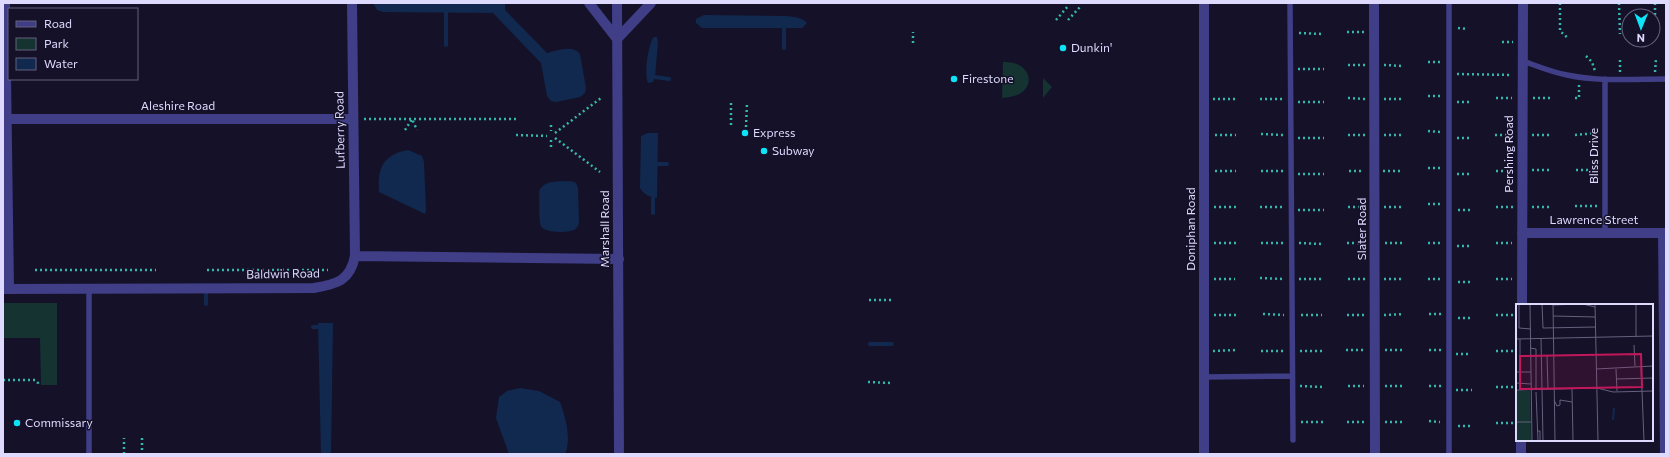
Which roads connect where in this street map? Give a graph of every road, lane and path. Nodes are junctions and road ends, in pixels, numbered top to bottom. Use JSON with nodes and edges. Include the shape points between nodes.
{"nodes":[{"id":1,"x":5,"y":3,"type":"edge"},
{"id":2,"x":352,"y":3,"type":"edge"},
{"id":3,"x":589,"y":3,"type":"edge"},
{"id":4,"x":617,"y":3,"type":"edge"},
{"id":5,"x":651,"y":3,"type":"edge"},
{"id":6,"x":1204,"y":3,"type":"edge"},
{"id":7,"x":1290,"y":3,"type":"edge"},
{"id":8,"x":1374,"y":3,"type":"edge"},
{"id":9,"x":1449,"y":3,"type":"edge"},
{"id":10,"x":1523,"y":3,"type":"edge"},
{"id":11,"x":1560,"y":3,"type":"edge"},
{"id":12,"x":1619,"y":3,"type":"edge"},
{"id":13,"x":1069,"y":5,"type":"dead end"},
{"id":14,"x":1080,"y":7,"type":"dead end"},
{"id":15,"x":1056,"y":20,"type":"dead end"},
{"id":16,"x":1068,"y":20,"type":"dead end"},
{"id":17,"x":913,"y":32,"type":"dead end"},
{"id":18,"x":1347,"y":32,"type":"dead end"},
{"id":19,"x":1374,"y":32,"type":"junction"},
{"id":20,"x":1291,"y":33,"type":"junction"},
{"id":21,"x":1322,"y":34,"type":"dead end"},
{"id":22,"x":1620,"y":34,"type":"dead end"},
{"id":23,"x":617,"y":39,"type":"junction"},
{"id":24,"x":1569,"y":39,"type":"dead end"},
{"id":25,"x":913,"y":43,"type":"dead end"},
{"id":26,"x":1586,"y":56,"type":"dead end"},
{"id":27,"x":1620,"y":59,"type":"dead end"},
{"id":28,"x":1523,"y":61,"type":"junction"},
{"id":29,"x":1428,"y":62,"type":"dead end"},
{"id":30,"x":1449,"y":62,"type":"junction"},
{"id":31,"x":1291,"y":69,"type":"junction"},
{"id":32,"x":1324,"y":69,"type":"dead end"},
{"id":33,"x":1449,"y":74,"type":"junction"},
{"id":34,"x":1522,"y":75,"type":"junction"},
{"id":35,"x":1579,"y":77,"type":"junction"},
{"id":36,"x":1595,"y":78,"type":"junction"},
{"id":37,"x":1605,"y":79,"type":"junction"},
{"id":38,"x":1620,"y":79,"type":"junction"},
{"id":39,"x":1666,"y":80,"type":"edge"},
{"id":40,"x":1428,"y":96,"type":"dead end"},
{"id":41,"x":600,"y":98,"type":"dead end"},
{"id":42,"x":1575,"y":98,"type":"dead end"},
{"id":43,"x":1216,"y":99,"type":"dead end"},
{"id":44,"x":1235,"y":99,"type":"dead end"},
{"id":45,"x":1260,"y":99,"type":"dead end"},
{"id":46,"x":1449,"y":99,"type":"junction"},
{"id":47,"x":1291,"y":100,"type":"junction"},
{"id":48,"x":731,"y":102,"type":"dead end"},
{"id":49,"x":1324,"y":102,"type":"dead end"},
{"id":50,"x":1471,"y":102,"type":"dead end"},
{"id":51,"x":747,"y":103,"type":"dead end"},
{"id":52,"x":5,"y":119,"type":"edge"},
{"id":53,"x":353,"y":119,"type":"junction"},
{"id":54,"x":412,"y":119,"type":"junction"},
{"id":55,"x":516,"y":119,"type":"dead end"},
{"id":56,"x":551,"y":125,"type":"dead end"},
{"id":57,"x":731,"y":125,"type":"dead end"},
{"id":58,"x":746,"y":127,"type":"dead end"},
{"id":59,"x":404,"y":130,"type":"dead end"},
{"id":60,"x":417,"y":130,"type":"dead end"},
{"id":61,"x":551,"y":131,"type":"dead end"},
{"id":62,"x":1428,"y":131,"type":"dead end"},
{"id":63,"x":1605,"y":132,"type":"junction"},
{"id":64,"x":555,"y":133,"type":"dead end"},
{"id":65,"x":1261,"y":134,"type":"dead end"},
{"id":66,"x":1216,"y":135,"type":"dead end"},
{"id":67,"x":1236,"y":135,"type":"dead end"},
{"id":68,"x":1449,"y":135,"type":"junction"},
{"id":69,"x":1575,"y":135,"type":"dead end"},
{"id":70,"x":516,"y":136,"type":"dead end"},
{"id":71,"x":547,"y":136,"type":"dead end"},
{"id":72,"x":1291,"y":136,"type":"junction"},
{"id":73,"x":555,"y":138,"type":"dead end"},
{"id":74,"x":1324,"y":138,"type":"dead end"},
{"id":75,"x":1471,"y":138,"type":"dead end"},
{"id":76,"x":551,"y":140,"type":"dead end"},
{"id":77,"x":551,"y":147,"type":"dead end"},
{"id":78,"x":1428,"y":168,"type":"dead end"},
{"id":79,"x":1576,"y":170,"type":"dead end"},
{"id":80,"x":1605,"y":170,"type":"junction"},
{"id":81,"x":1216,"y":171,"type":"dead end"},
{"id":82,"x":1236,"y":171,"type":"dead end"},
{"id":83,"x":1261,"y":171,"type":"dead end"},
{"id":84,"x":1449,"y":171,"type":"junction"},
{"id":85,"x":600,"y":172,"type":"dead end"},
{"id":86,"x":1291,"y":173,"type":"junction"},
{"id":87,"x":1324,"y":174,"type":"dead end"},
{"id":88,"x":1471,"y":174,"type":"dead end"},
{"id":89,"x":1428,"y":204,"type":"dead end"},
{"id":90,"x":1576,"y":206,"type":"dead end"},
{"id":91,"x":1605,"y":206,"type":"junction"},
{"id":92,"x":1216,"y":207,"type":"dead end"},
{"id":93,"x":1236,"y":207,"type":"dead end"},
{"id":94,"x":1260,"y":207,"type":"dead end"},
{"id":95,"x":1449,"y":207,"type":"junction"},
{"id":96,"x":1292,"y":208,"type":"junction"},
{"id":97,"x":1324,"y":210,"type":"dead end"},
{"id":98,"x":1471,"y":210,"type":"dead end"},
{"id":99,"x":1605,"y":232,"type":"junction"},
{"id":100,"x":1665,"y":233,"type":"edge"},
{"id":101,"x":1522,"y":238,"type":"junction"},
{"id":102,"x":1215,"y":243,"type":"dead end"},
{"id":103,"x":1236,"y":243,"type":"dead end"},
{"id":104,"x":1428,"y":243,"type":"dead end"},
{"id":105,"x":1496,"y":243,"type":"dead end"},
{"id":106,"x":1449,"y":244,"type":"junction"},
{"id":107,"x":1471,"y":246,"type":"dead end"},
{"id":108,"x":355,"y":256,"type":"junction"},
{"id":109,"x":618,"y":259,"type":"junction"},
{"id":110,"x":35,"y":270,"type":"dead end"},
{"id":111,"x":156,"y":270,"type":"dead end"},
{"id":112,"x":207,"y":270,"type":"dead end"},
{"id":113,"x":328,"y":270,"type":"dead end"},
{"id":114,"x":1215,"y":279,"type":"dead end"},
{"id":115,"x":1235,"y":279,"type":"dead end"},
{"id":116,"x":1428,"y":279,"type":"dead end"},
{"id":117,"x":1496,"y":279,"type":"dead end"},
{"id":118,"x":1522,"y":279,"type":"junction"},
{"id":119,"x":1449,"y":280,"type":"junction"},
{"id":120,"x":1471,"y":282,"type":"dead end"},
{"id":121,"x":89,"y":288,"type":"junction"},
{"id":122,"x":6,"y":289,"type":"edge"},
{"id":123,"x":869,"y":300,"type":"dead end"},
{"id":124,"x":892,"y":300,"type":"dead end"},
{"id":125,"x":1522,"y":304,"type":"edge"},
{"id":126,"x":1215,"y":315,"type":"dead end"},
{"id":127,"x":1238,"y":315,"type":"dead end"},
{"id":128,"x":1496,"y":315,"type":"dead end"},
{"id":129,"x":1516,"y":315,"type":"edge"},
{"id":130,"x":1449,"y":318,"type":"junction"},
{"id":131,"x":1471,"y":318,"type":"dead end"},
{"id":132,"x":1237,"y":350,"type":"dead end"},
{"id":133,"x":1204,"y":351,"type":"junction"},
{"id":134,"x":1496,"y":351,"type":"dead end"},
{"id":135,"x":1516,"y":351,"type":"edge"},
{"id":136,"x":1449,"y":354,"type":"junction"},
{"id":137,"x":1471,"y":354,"type":"dead end"},
{"id":138,"x":1292,"y":376,"type":"junction"},
{"id":139,"x":1204,"y":377,"type":"junction"},
{"id":140,"x":3,"y":380,"type":"edge"},
{"id":141,"x":868,"y":382,"type":"dead end"},
{"id":142,"x":892,"y":383,"type":"dead end"},
{"id":143,"x":38,"y":386,"type":"dead end"},
{"id":144,"x":1292,"y":386,"type":"junction"},
{"id":145,"x":1323,"y":387,"type":"dead end"},
{"id":146,"x":1496,"y":387,"type":"dead end"},
{"id":147,"x":1516,"y":387,"type":"edge"},
{"id":148,"x":1449,"y":390,"type":"junction"},
{"id":149,"x":1472,"y":390,"type":"dead end"},
{"id":150,"x":1292,"y":422,"type":"junction"},
{"id":151,"x":1323,"y":422,"type":"dead end"},
{"id":152,"x":1496,"y":423,"type":"dead end"},
{"id":153,"x":1516,"y":423,"type":"edge"},
{"id":154,"x":1449,"y":426,"type":"junction"},
{"id":155,"x":1471,"y":426,"type":"dead end"},
{"id":156,"x":124,"y":438,"type":"dead end"},
{"id":157,"x":142,"y":438,"type":"dead end"},
{"id":158,"x":1293,"y":440,"type":"dead end"},
{"id":159,"x":1521,"y":441,"type":"edge"},
{"id":160,"x":89,"y":454,"type":"edge"},
{"id":161,"x":124,"y":454,"type":"edge"},
{"id":162,"x":142,"y":454,"type":"edge"},
{"id":163,"x":619,"y":454,"type":"edge"},
{"id":164,"x":1204,"y":454,"type":"edge"},
{"id":165,"x":1375,"y":454,"type":"edge"},
{"id":166,"x":1449,"y":454,"type":"edge"},
{"id":167,"x":1521,"y":454,"type":"edge"},
{"id":168,"x":1665,"y":454,"type":"edge"}],
"edges":[{"from":1,"to":52,"type":"street"},
{"from":2,"to":53,"type":"street","name":"Lufberry Road"},
{"from":3,"to":23,"type":"street"},
{"from":4,"to":23,"type":"street","name":"Marshall Road"},
{"from":5,"to":23,"type":"street"},
{"from":6,"to":133,"type":"street","name":"Doniphan Road"},
{"from":7,"to":20,"type":"lane"},
{"from":8,"to":19,"type":"street","name":"Slater Road"},
{"from":9,"to":30,"type":"lane"},
{"from":10,"to":28,"type":"street","name":"Pershing Road"},
{"from":11,"to":24,"type":"path","via":[[1560,31]]},
{"from":12,"to":22,"type":"path"},
{"from":13,"to":15,"type":"path"},
{"from":14,"to":16,"type":"path"},
{"from":17,"to":25,"type":"path"},
{"from":18,"to":19,"type":"path"},
{"from":19,"to":165,"type":"street","name":"Slater Road"},
{"from":20,"to":21,"type":"path"},
{"from":20,"to":31,"type":"lane"},
{"from":23,"to":109,"type":"street","name":"Marshall Road"},
{"from":26,"to":36,"type":"path","via":[[1595,69]]},
{"from":27,"to":38,"type":"path"},
{"from":28,"to":34,"type":"street","name":"Pershing Road"},
{"from":28,"to":35,"type":"lane","via":[[1549,71]]},
{"from":29,"to":30,"type":"path"},
{"from":30,"to":33,"type":"lane"},
{"from":31,"to":32,"type":"path"},
{"from":31,"to":47,"type":"lane"},
{"from":33,"to":34,"type":"path"},
{"from":33,"to":46,"type":"lane"},
{"from":34,"to":101,"type":"street","name":"Pershing Road"},
{"from":35,"to":36,"type":"lane"},
{"from":35,"to":42,"type":"path","via":[[1579,98]]},
{"from":36,"to":37,"type":"lane"},
{"from":37,"to":38,"type":"lane"},
{"from":37,"to":63,"type":"lane","name":"Bliss Drive"},
{"from":38,"to":39,"type":"lane"},
{"from":40,"to":46,"type":"path"},
{"from":41,"to":64,"type":"path"},
{"from":43,"to":44,"type":"path"},
{"from":45,"to":47,"type":"path"},
{"from":46,"to":50,"type":"path"},
{"from":46,"to":68,"type":"lane"},
{"from":47,"to":49,"type":"path"},
{"from":47,"to":72,"type":"lane"},
{"from":48,"to":57,"type":"path"},
{"from":51,"to":58,"type":"path"},
{"from":52,"to":53,"type":"street","name":"Aleshire Road"},
{"from":52,"to":122,"type":"street"},
{"from":53,"to":54,"type":"path"},
{"from":53,"to":108,"type":"street","name":"Lufberry Road"},
{"from":54,"to":55,"type":"path"},
{"from":54,"to":59,"type":"path"},
{"from":54,"to":60,"type":"path"},
{"from":56,"to":61,"type":"path"},
{"from":62,"to":68,"type":"path"},
{"from":63,"to":69,"type":"path"},
{"from":63,"to":80,"type":"lane","name":"Bliss Drive"},
{"from":65,"to":72,"type":"path"},
{"from":66,"to":67,"type":"path"},
{"from":68,"to":75,"type":"path"},
{"from":68,"to":84,"type":"lane"},
{"from":70,"to":71,"type":"path"},
{"from":72,"to":74,"type":"path"},
{"from":72,"to":86,"type":"lane"},
{"from":73,"to":85,"type":"path"},
{"from":76,"to":77,"type":"path"},
{"from":78,"to":84,"type":"path"},
{"from":79,"to":80,"type":"path"},
{"from":80,"to":91,"type":"lane","name":"Bliss Drive"},
{"from":81,"to":82,"type":"path"},
{"from":83,"to":86,"type":"path"},
{"from":84,"to":88,"type":"path"},
{"from":84,"to":95,"type":"lane"},
{"from":86,"to":87,"type":"path"},
{"from":86,"to":96,"type":"lane"},
{"from":89,"to":95,"type":"path"},
{"from":90,"to":91,"type":"path"},
{"from":91,"to":99,"type":"lane","name":"Bliss Drive"},
{"from":92,"to":93,"type":"path"},
{"from":94,"to":96,"type":"path"},
{"from":95,"to":98,"type":"path"},
{"from":95,"to":106,"type":"lane"},
{"from":96,"to":97,"type":"path"},
{"from":96,"to":138,"type":"lane"},
{"from":99,"to":100,"type":"street","name":"Lawrence Street"},
{"from":99,"to":101,"type":"street","name":"Lawrence Street"},
{"from":100,"to":168,"type":"street"},
{"from":101,"to":105,"type":"path"},
{"from":101,"to":118,"type":"street","name":"Pershing Road"},
{"from":102,"to":103,"type":"path"},
{"from":104,"to":106,"type":"path"},
{"from":106,"to":107,"type":"path"},
{"from":106,"to":119,"type":"lane"},
{"from":108,"to":109,"type":"street"},
{"from":108,"to":121,"type":"street","name":"Baldwin Road","via":[[348,275],[340,282],[314,288]]},
{"from":109,"to":163,"type":"street","name":"Marshall Road"},
{"from":110,"to":111,"type":"path"},
{"from":112,"to":113,"type":"path"},
{"from":114,"to":115,"type":"path"},
{"from":116,"to":119,"type":"path"},
{"from":117,"to":118,"type":"path"},
{"from":118,"to":125,"type":"street","name":"Pershing Road"},
{"from":119,"to":120,"type":"path"},
{"from":119,"to":130,"type":"lane"},
{"from":121,"to":122,"type":"street","name":"Baldwin Road"},
{"from":121,"to":160,"type":"lane"},
{"from":123,"to":124,"type":"path"},
{"from":126,"to":127,"type":"path"},
{"from":128,"to":129,"type":"path"},
{"from":130,"to":131,"type":"path"},
{"from":130,"to":136,"type":"lane"},
{"from":132,"to":133,"type":"path"},
{"from":133,"to":139,"type":"street","name":"Doniphan Road"},
{"from":134,"to":135,"type":"path"},
{"from":136,"to":137,"type":"path"},
{"from":136,"to":148,"type":"lane"},
{"from":138,"to":139,"type":"lane"},
{"from":138,"to":144,"type":"lane"},
{"from":139,"to":164,"type":"street","name":"Doniphan Road"},
{"from":140,"to":143,"type":"path","via":[[35,380]]},
{"from":141,"to":142,"type":"path"},
{"from":144,"to":145,"type":"path"},
{"from":144,"to":150,"type":"lane"},
{"from":146,"to":147,"type":"path"},
{"from":148,"to":149,"type":"path"},
{"from":148,"to":154,"type":"lane"},
{"from":150,"to":151,"type":"path"},
{"from":150,"to":158,"type":"lane"},
{"from":152,"to":153,"type":"path"},
{"from":154,"to":155,"type":"path"},
{"from":154,"to":166,"type":"lane"},
{"from":156,"to":161,"type":"path"},
{"from":157,"to":162,"type":"path"},
{"from":159,"to":167,"type":"street"}]}
